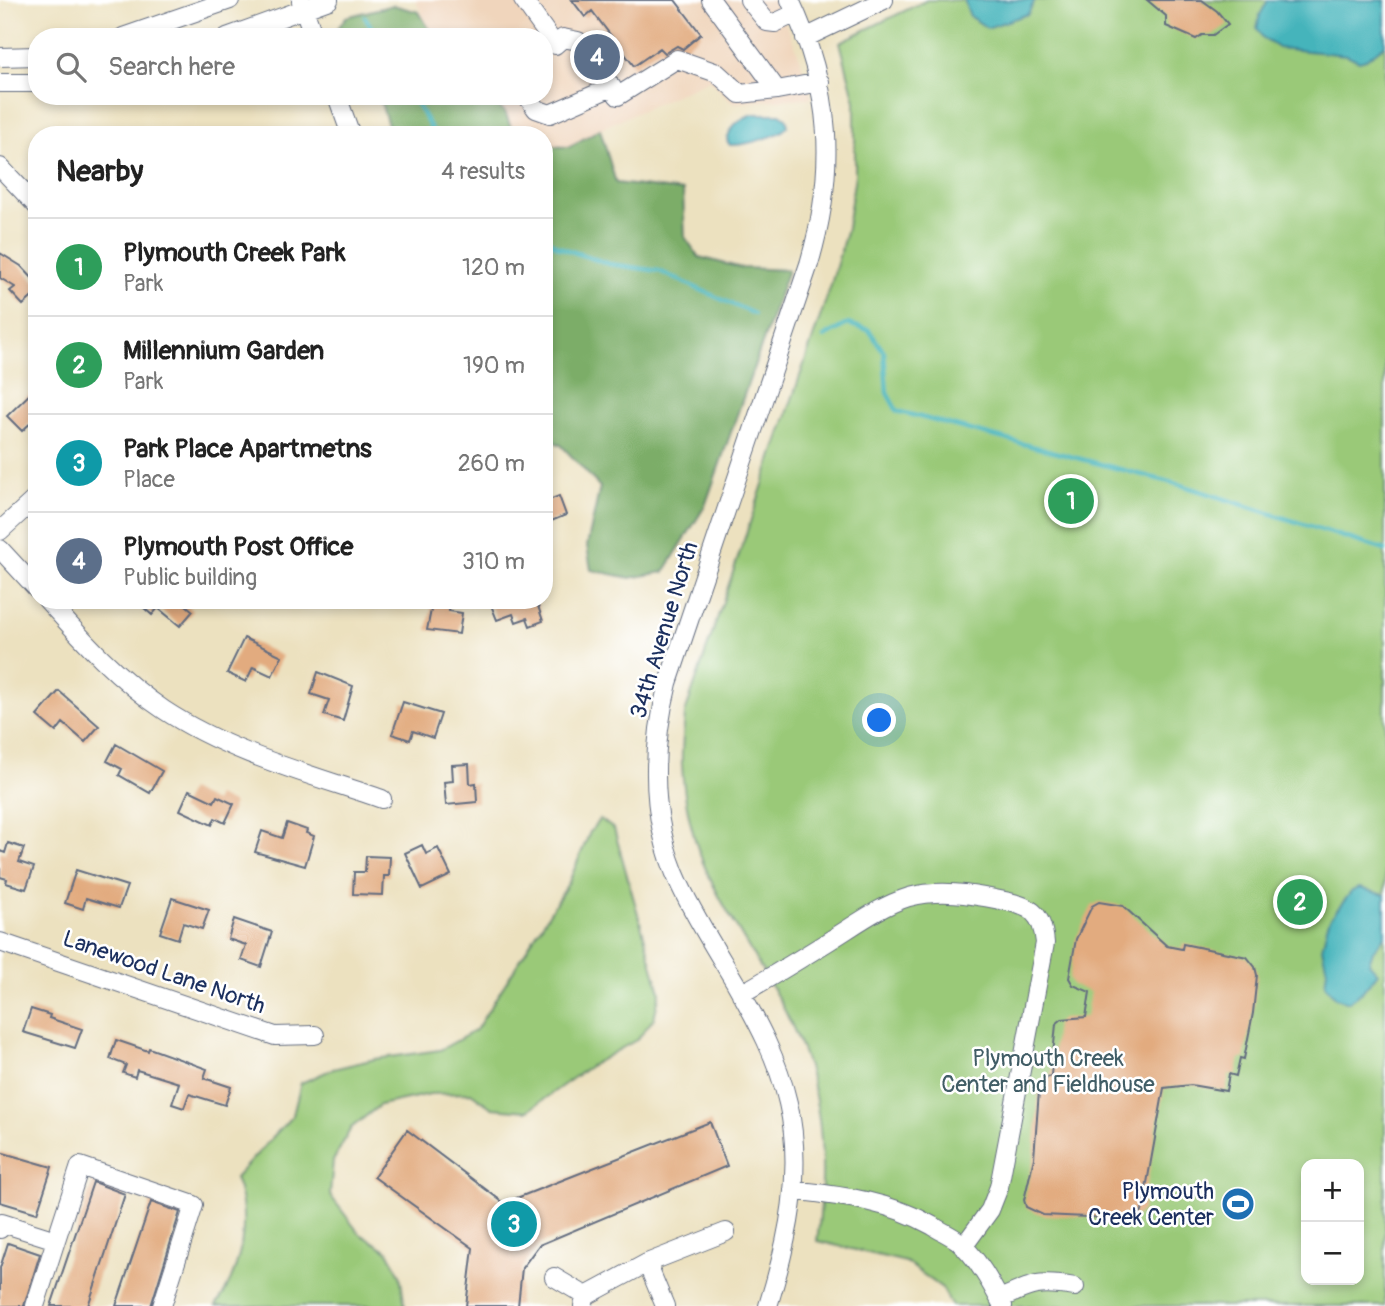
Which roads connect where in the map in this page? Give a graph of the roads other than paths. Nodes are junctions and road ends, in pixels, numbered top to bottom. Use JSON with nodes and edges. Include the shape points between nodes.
{"nodes":[{"id":1,"x":230,"y":0,"type":"edge"},
{"id":2,"x":329,"y":0,"type":"edge"},
{"id":3,"x":523,"y":0,"type":"edge"},
{"id":4,"x":710,"y":0,"type":"edge"},
{"id":5,"x":749,"y":0,"type":"edge"},
{"id":6,"x":884,"y":0,"type":"edge"},
{"id":7,"x":303,"y":5,"type":"edge"},
{"id":8,"x":793,"y":6,"type":"edge"},
{"id":9,"x":148,"y":28,"type":"edge"},
{"id":10,"x":248,"y":28,"type":"edge"},
{"id":11,"x":311,"y":28,"type":"edge"},
{"id":12,"x":538,"y":28,"type":"edge"},
{"id":13,"x":805,"y":38,"type":"junction"},
{"id":14,"x":553,"y":46,"type":"edge"},
{"id":15,"x":28,"y":56,"type":"edge"},
{"id":16,"x":0,"y":57,"type":"edge"},
{"id":17,"x":820,"y":82,"type":"junction"},
{"id":18,"x":0,"y":83,"type":"edge"},
{"id":19,"x":28,"y":83,"type":"edge"},
{"id":20,"x":612,"y":87,"type":"junction"},
{"id":21,"x":777,"y":90,"type":"junction"},
{"id":22,"x":340,"y":105,"type":"edge"},
{"id":23,"x":533,"y":105,"type":"edge"},
{"id":24,"x":348,"y":126,"type":"edge"},
{"id":25,"x":0,"y":167,"type":"edge"},
{"id":26,"x":28,"y":197,"type":"edge"},
{"id":27,"x":28,"y":505,"type":"edge"},
{"id":28,"x":0,"y":531,"type":"edge"},
{"id":29,"x":0,"y":549,"type":"edge"},
{"id":30,"x":28,"y":579,"type":"edge"},
{"id":31,"x":55,"y":609,"type":"edge"},
{"id":32,"x":382,"y":799,"type":"dead end"},
{"id":33,"x":0,"y":942,"type":"edge"},
{"id":34,"x":741,"y":994,"type":"junction"},
{"id":35,"x":315,"y":1035,"type":"dead end"},
{"id":36,"x":793,"y":1190,"type":"junction"},
{"id":37,"x":0,"y":1229,"type":"edge"},
{"id":38,"x":726,"y":1231,"type":"dead end"},
{"id":39,"x":56,"y":1240,"type":"junction"},
{"id":40,"x":963,"y":1247,"type":"junction"},
{"id":41,"x":646,"y":1263,"type":"junction"},
{"id":42,"x":554,"y":1277,"type":"dead end"},
{"id":43,"x":1075,"y":1287,"type":"dead end"},
{"id":44,"x":585,"y":1301,"type":"edge"},
{"id":45,"x":1001,"y":1302,"type":"edge"},
{"id":46,"x":35,"y":1306,"type":"edge"},
{"id":47,"x":162,"y":1306,"type":"edge"},
{"id":48,"x":665,"y":1306,"type":"edge"},
{"id":49,"x":768,"y":1306,"type":"edge"}],
"edges":[{"from":1,"to":9,"type":"street"},
{"from":2,"to":7,"type":"street"},
{"from":3,"to":12,"type":"street"},
{"from":4,"to":21,"type":"street"},
{"from":5,"to":8,"type":"street","via":[[766,22],[775,23]]},
{"from":6,"to":13,"type":"street"},
{"from":7,"to":10,"type":"street"},
{"from":7,"to":11,"type":"street"},
{"from":8,"to":13,"type":"street","name":"34th Avenue North"},
{"from":13,"to":17,"type":"street","name":"34th Avenue North"},
{"from":14,"to":20,"type":"street","via":[[563,38],[578,41]]},
{"from":15,"to":16,"type":"street"},
{"from":17,"to":21,"type":"street"},
{"from":17,"to":34,"type":"street","name":"34th Avenue North","via":[[828,165],[817,236],[668,683],[657,736],[658,804],[668,855]]},
{"from":18,"to":19,"type":"street"},
{"from":20,"to":21,"type":"street","via":[[618,96],[677,59],[716,73],[740,94]]},
{"from":20,"to":23,"type":"street","via":[[551,114]]},
{"from":22,"to":24,"type":"street"},
{"from":25,"to":26,"type":"street"},
{"from":27,"to":28,"type":"street"},
{"from":29,"to":30,"type":"street"},
{"from":31,"to":32,"type":"street","via":[[124,679],[165,710],[259,756]]},
{"from":33,"to":35,"type":"street","name":"Lanewood Lane North","via":[[275,1036]]},
{"from":34,"to":36,"type":"street","name":"34th Avenue North","via":[[768,1042],[788,1103],[793,1128]]},
{"from":34,"to":40,"type":"street","via":[[883,907],[910,897],[963,893],[1023,906],[1039,915],[1045,943],[999,1187],[990,1209]]},
{"from":36,"to":40,"type":"street","via":[[879,1202],[925,1222]]},
{"from":36,"to":49,"type":"street","name":"34th Avenue North","via":[[787,1238]]},
{"from":37,"to":39,"type":"street","via":[[2,1223]]},
{"from":38,"to":41,"type":"street"},
{"from":39,"to":46,"type":"street"},
{"from":39,"to":47,"type":"street","via":[[80,1166],[194,1205]]},
{"from":40,"to":45,"type":"street"},
{"from":41,"to":44,"type":"street"},
{"from":41,"to":48,"type":"street"},
{"from":42,"to":44,"type":"street"},
{"from":43,"to":45,"type":"street","via":[[1031,1284]]}]}
